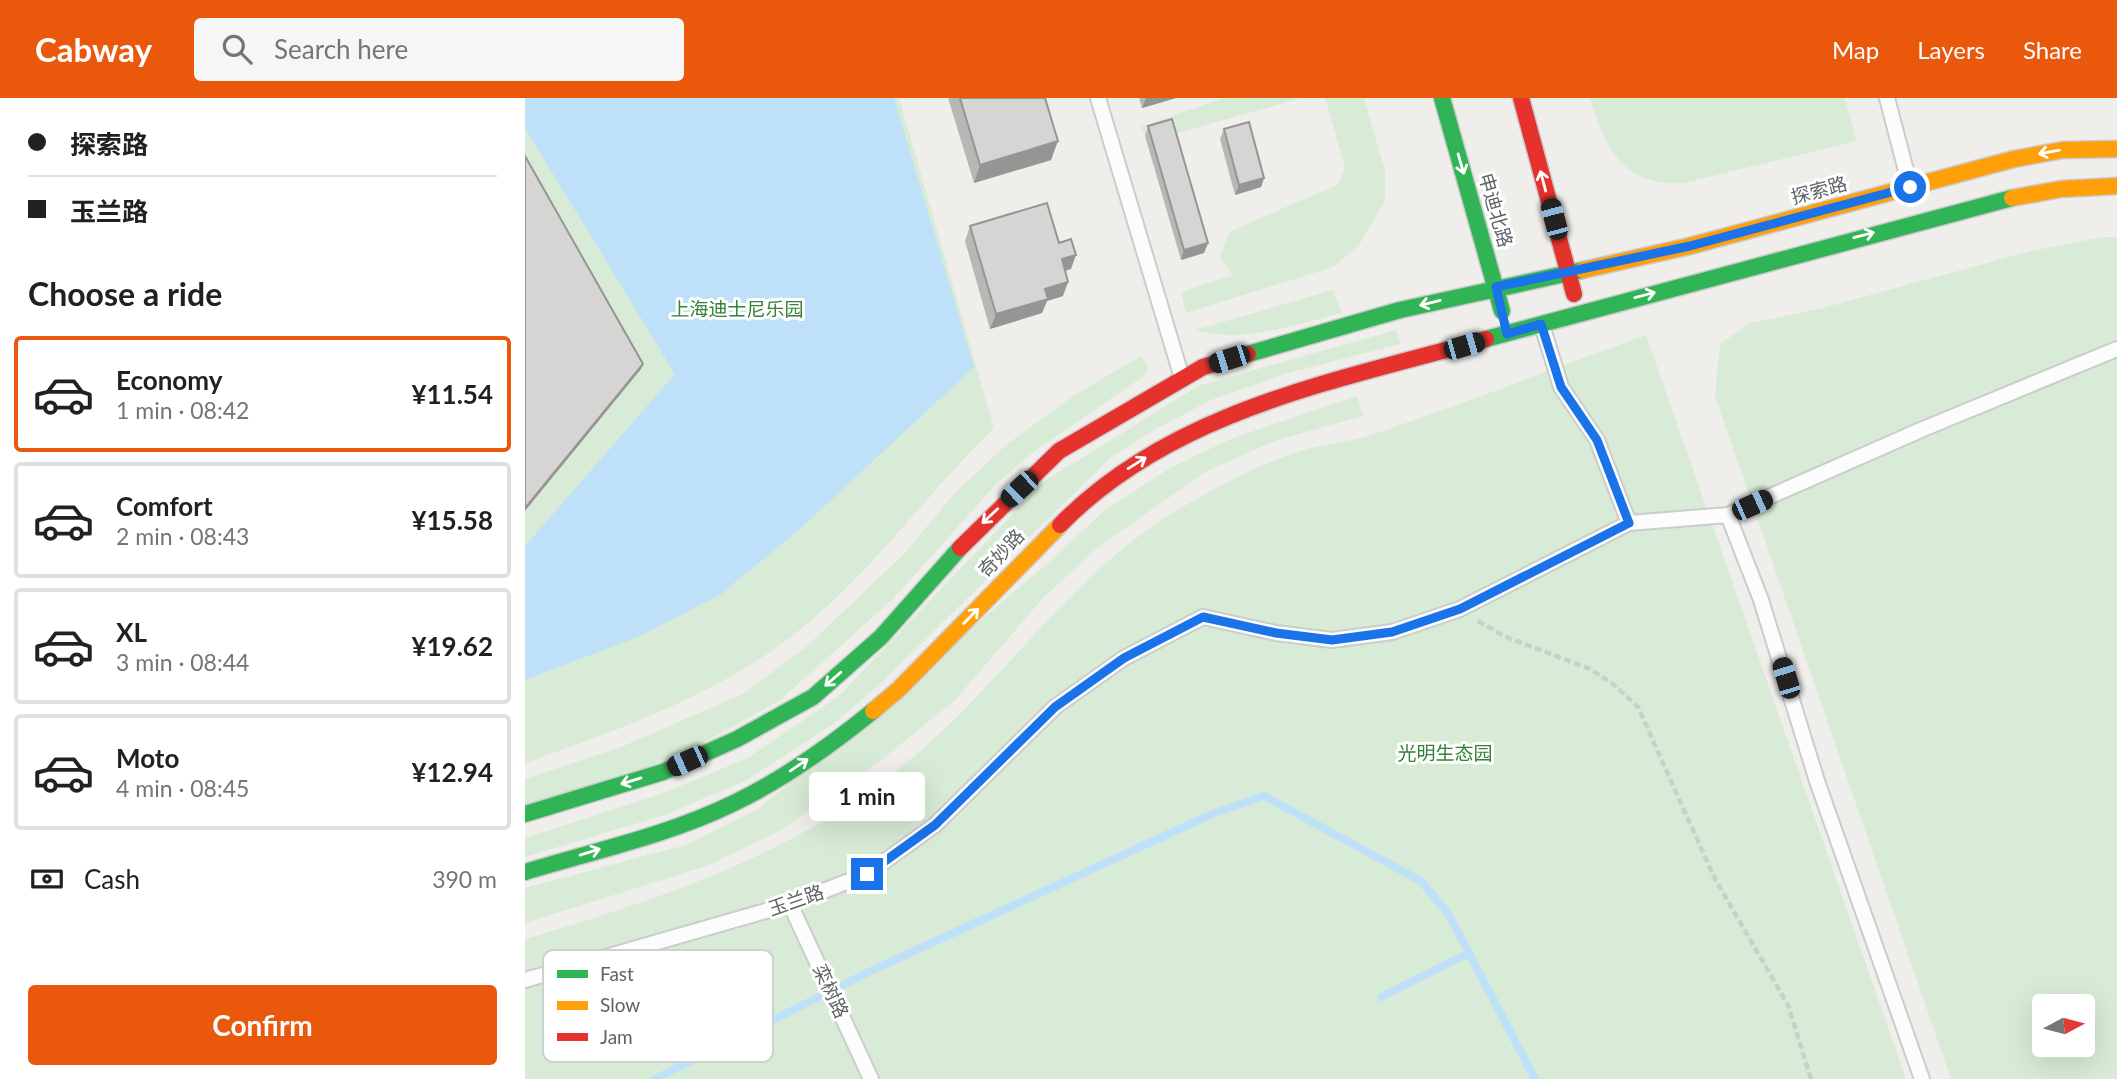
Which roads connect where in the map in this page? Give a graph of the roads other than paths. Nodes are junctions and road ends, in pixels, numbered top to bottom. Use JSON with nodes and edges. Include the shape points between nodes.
{"nodes":[{"id":1,"x":1098,"y":98,"type":"edge"},
{"id":2,"x":1442,"y":98,"type":"edge"},
{"id":3,"x":1521,"y":98,"type":"edge"},
{"id":4,"x":1887,"y":98,"type":"edge"},
{"id":5,"x":2117,"y":149,"type":"edge"},
{"id":6,"x":2117,"y":186,"type":"edge"},
{"id":7,"x":1910,"y":187,"type":"junction"},
{"id":8,"x":1568,"y":270,"type":"junction"},
{"id":9,"x":1532,"y":279,"type":"joint"},
{"id":10,"x":1496,"y":287,"type":"junction"},
{"id":11,"x":1579,"y":313,"type":"junction"},
{"id":12,"x":1541,"y":324,"type":"junction"},
{"id":13,"x":1507,"y":334,"type":"junction"},
{"id":14,"x":2117,"y":349,"type":"edge"},
{"id":15,"x":1182,"y":379,"type":"junction"},
{"id":16,"x":1728,"y":515,"type":"junction"},
{"id":17,"x":1629,"y":523,"type":"junction"},
{"id":18,"x":525,"y":814,"type":"edge"},
{"id":19,"x":525,"y":872,"type":"edge"},
{"id":20,"x":790,"y":904,"type":"junction"},
{"id":21,"x":630,"y":950,"type":"edge"},
{"id":22,"x":543,"y":975,"type":"edge"},
{"id":23,"x":525,"y":980,"type":"edge"},
{"id":24,"x":871,"y":1079,"type":"edge"},
{"id":25,"x":1922,"y":1079,"type":"edge"}],
"edges":[{"from":1,"to":15,"type":"lane"},
{"from":2,"to":10,"type":"street","name":"申迪北路","one_way":true},
{"from":8,"to":3,"type":"street","one_way":true},
{"from":4,"to":7,"type":"lane"},
{"from":5,"to":7,"type":"street","name":"探索路","one_way":true,"via":[[2038,154]]},
{"from":11,"to":6,"type":"street","one_way":true,"via":[[1987,202],[2071,187]]},
{"from":7,"to":8,"type":"street","name":"探索路","via":[[1690,246]]},
{"from":8,"to":9,"type":"street","name":"探索路"},
{"from":8,"to":11,"type":"street"},
{"from":9,"to":10,"type":"street","name":"奇妙路"},
{"from":10,"to":13,"type":"street","name":"申迪北路"},
{"from":10,"to":15,"type":"street","name":"奇妙路","one_way":true,"via":[[1281,342]]},
{"from":11,"to":12,"type":"street"},
{"from":12,"to":13,"type":"street","name":"奇妙路"},
{"from":12,"to":17,"type":"lane","via":[[1561,387],[1597,440]]},
{"from":19,"to":13,"type":"street","name":"奇妙路","one_way":true,"via":[[692,820],[734,803],[792,770],[899,689],[1089,495],[1166,446],[1217,419],[1269,401]]},
{"from":14,"to":16,"type":"lane"},
{"from":15,"to":18,"type":"street","name":"奇妙路","one_way":true,"via":[[1059,451],[979,527],[881,638],[813,696],[737,739],[663,772]]},
{"from":16,"to":17,"type":"lane"},
{"from":16,"to":25,"type":"lane","via":[[1762,600],[1818,781]]},
{"from":17,"to":20,"type":"lane","name":"玉兰路","via":[[1460,609],[1392,632],[1332,640],[1203,617],[1124,658],[1055,707],[935,825],[867,874]]},
{"from":20,"to":21,"type":"lane","name":"玉兰路"},
{"from":20,"to":24,"type":"lane","name":"栾树路"},
{"from":22,"to":23,"type":"lane","name":"玉兰路"}]}
